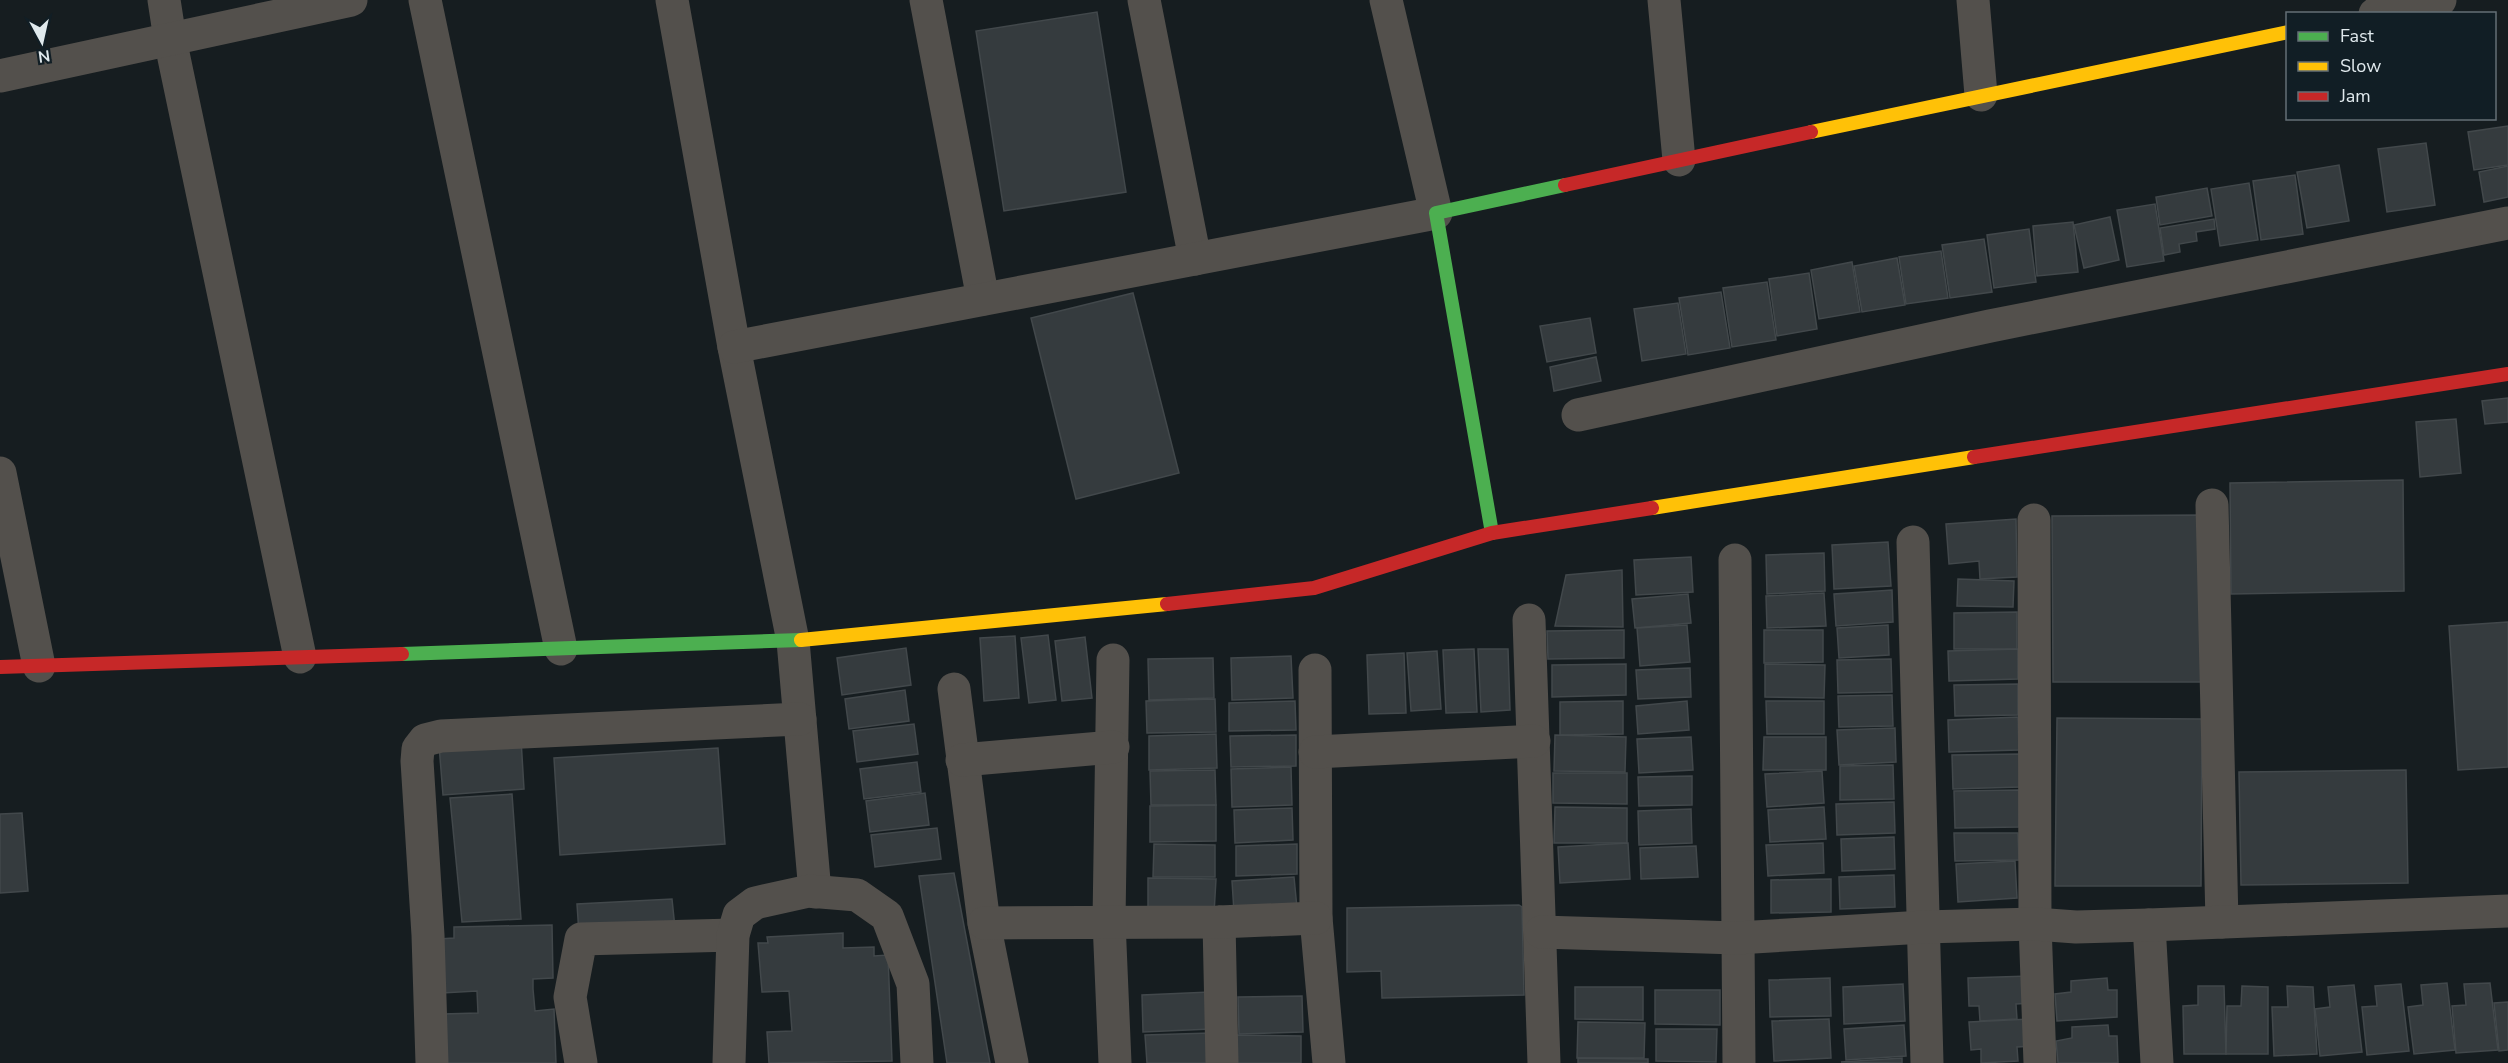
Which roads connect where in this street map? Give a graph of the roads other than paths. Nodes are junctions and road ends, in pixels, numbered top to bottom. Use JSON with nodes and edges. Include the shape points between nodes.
{"nodes":[{"id":1,"x":164,"y":0,"type":"edge"},
{"id":2,"x":351,"y":0,"type":"edge"},
{"id":3,"x":425,"y":0,"type":"edge"},
{"id":4,"x":672,"y":0,"type":"edge"},
{"id":5,"x":926,"y":0,"type":"edge"},
{"id":6,"x":1144,"y":0,"type":"edge"},
{"id":7,"x":1386,"y":0,"type":"edge"},
{"id":8,"x":1664,"y":0,"type":"edge"},
{"id":9,"x":1973,"y":0,"type":"edge"},
{"id":10,"x":2440,"y":0,"type":"edge"},
{"id":11,"x":2384,"y":12,"type":"edge"},
{"id":12,"x":2286,"y":32,"type":"edge"},
{"id":13,"x":170,"y":39,"type":"junction"},
{"id":14,"x":0,"y":76,"type":"edge"},
{"id":15,"x":1981,"y":95,"type":"junction"},
{"id":16,"x":1679,"y":160,"type":"junction"},
{"id":17,"x":1436,"y":213,"type":"junction"},
{"id":18,"x":2508,"y":223,"type":"edge"},
{"id":19,"x":1195,"y":259,"type":"junction"},
{"id":20,"x":983,"y":299,"type":"junction"},
{"id":21,"x":734,"y":346,"type":"junction"},
{"id":22,"x":2508,"y":374,"type":"edge"},
{"id":23,"x":1578,"y":415,"type":"dead end"},
{"id":24,"x":0,"y":473,"type":"edge"},
{"id":25,"x":2212,"y":505,"type":"dead end"},
{"id":26,"x":2034,"y":520,"type":"dead end"},
{"id":27,"x":1492,"y":533,"type":"junction"},
{"id":28,"x":1913,"y":542,"type":"dead end"},
{"id":29,"x":1735,"y":560,"type":"dead end"},
{"id":30,"x":1529,"y":620,"type":"dead end"},
{"id":31,"x":792,"y":641,"type":"junction"},
{"id":32,"x":561,"y":649,"type":"junction"},
{"id":33,"x":300,"y":657,"type":"junction"},
{"id":34,"x":1113,"y":660,"type":"dead end"},
{"id":35,"x":39,"y":666,"type":"junction"},
{"id":36,"x":0,"y":667,"type":"edge"},
{"id":37,"x":1315,"y":670,"type":"dead end"},
{"id":38,"x":954,"y":688,"type":"dead end"},
{"id":39,"x":800,"y":719,"type":"junction"},
{"id":40,"x":1534,"y":741,"type":"junction"},
{"id":41,"x":1113,"y":747,"type":"junction"},
{"id":42,"x":1315,"y":752,"type":"junction"},
{"id":43,"x":963,"y":760,"type":"junction"},
{"id":44,"x":815,"y":892,"type":"junction"},
{"id":45,"x":2508,"y":911,"type":"edge"},
{"id":46,"x":1316,"y":918,"type":"junction"},
{"id":47,"x":1109,"y":921,"type":"junction"},
{"id":48,"x":1219,"y":922,"type":"junction"},
{"id":49,"x":2222,"y":922,"type":"junction"},
{"id":50,"x":984,"y":923,"type":"junction"},
{"id":51,"x":2035,"y":924,"type":"junction"},
{"id":52,"x":2149,"y":926,"type":"junction"},
{"id":53,"x":1924,"y":927,"type":"junction"},
{"id":54,"x":1541,"y":932,"type":"junction"},
{"id":55,"x":732,"y":934,"type":"junction"},
{"id":56,"x":1737,"y":938,"type":"junction"},
{"id":57,"x":432,"y":1063,"type":"edge"},
{"id":58,"x":580,"y":1063,"type":"edge"},
{"id":59,"x":729,"y":1063,"type":"edge"},
{"id":60,"x":917,"y":1063,"type":"edge"},
{"id":61,"x":1012,"y":1063,"type":"edge"},
{"id":62,"x":1115,"y":1063,"type":"edge"},
{"id":63,"x":1222,"y":1063,"type":"edge"},
{"id":64,"x":1329,"y":1063,"type":"edge"},
{"id":65,"x":1544,"y":1063,"type":"edge"},
{"id":66,"x":1739,"y":1063,"type":"edge"},
{"id":67,"x":1927,"y":1063,"type":"edge"},
{"id":68,"x":2040,"y":1063,"type":"edge"},
{"id":69,"x":2157,"y":1063,"type":"edge"}],
"edges":[{"from":1,"to":13,"type":"street"},
{"from":2,"to":13,"type":"street"},
{"from":3,"to":32,"type":"street"},
{"from":4,"to":21,"type":"street"},
{"from":5,"to":20,"type":"street"},
{"from":6,"to":19,"type":"street"},
{"from":7,"to":17,"type":"street"},
{"from":8,"to":16,"type":"street"},
{"from":9,"to":15,"type":"street"},
{"from":10,"to":11,"type":"street"},
{"from":12,"to":15,"type":"street"},
{"from":13,"to":14,"type":"street"},
{"from":13,"to":33,"type":"street"},
{"from":15,"to":16,"type":"street"},
{"from":16,"to":17,"type":"street"},
{"from":17,"to":19,"type":"street"},
{"from":17,"to":27,"type":"street"},
{"from":18,"to":23,"type":"street","via":[[2001,324]]},
{"from":19,"to":20,"type":"street"},
{"from":20,"to":21,"type":"street"},
{"from":21,"to":31,"type":"street"},
{"from":22,"to":27,"type":"street"},
{"from":24,"to":35,"type":"street"},
{"from":25,"to":49,"type":"street"},
{"from":26,"to":51,"type":"street"},
{"from":27,"to":31,"type":"street","via":[[1314,588]]},
{"from":28,"to":53,"type":"street"},
{"from":29,"to":56,"type":"street"},
{"from":30,"to":40,"type":"street"},
{"from":31,"to":32,"type":"street"},
{"from":31,"to":39,"type":"street"},
{"from":32,"to":33,"type":"street"},
{"from":33,"to":35,"type":"street"},
{"from":34,"to":41,"type":"street"},
{"from":35,"to":36,"type":"street"},
{"from":37,"to":42,"type":"street"},
{"from":38,"to":43,"type":"street"},
{"from":39,"to":44,"type":"street"},
{"from":39,"to":57,"type":"street","via":[[441,736],[425,740],[418,749],[417,761]]},
{"from":40,"to":42,"type":"street"},
{"from":40,"to":54,"type":"street"},
{"from":41,"to":43,"type":"street"},
{"from":41,"to":47,"type":"street"},
{"from":42,"to":46,"type":"street"},
{"from":43,"to":50,"type":"street"},
{"from":44,"to":55,"type":"street","via":[[755,903],[739,915]]},
{"from":44,"to":60,"type":"street","via":[[857,895],[887,916],[913,984]]},
{"from":45,"to":49,"type":"street"},
{"from":46,"to":48,"type":"street"},
{"from":46,"to":64,"type":"street"},
{"from":47,"to":48,"type":"street"},
{"from":47,"to":50,"type":"street"},
{"from":47,"to":62,"type":"street"},
{"from":48,"to":63,"type":"street"},
{"from":49,"to":52,"type":"street"},
{"from":50,"to":61,"type":"street"},
{"from":51,"to":52,"type":"street"},
{"from":51,"to":53,"type":"street"},
{"from":51,"to":68,"type":"street"},
{"from":52,"to":69,"type":"street"},
{"from":53,"to":56,"type":"street"},
{"from":53,"to":67,"type":"street"},
{"from":54,"to":56,"type":"street"},
{"from":54,"to":65,"type":"street"},
{"from":55,"to":58,"type":"street","via":[[581,939],[570,997]]},
{"from":55,"to":59,"type":"street"},
{"from":56,"to":66,"type":"street"}]}
